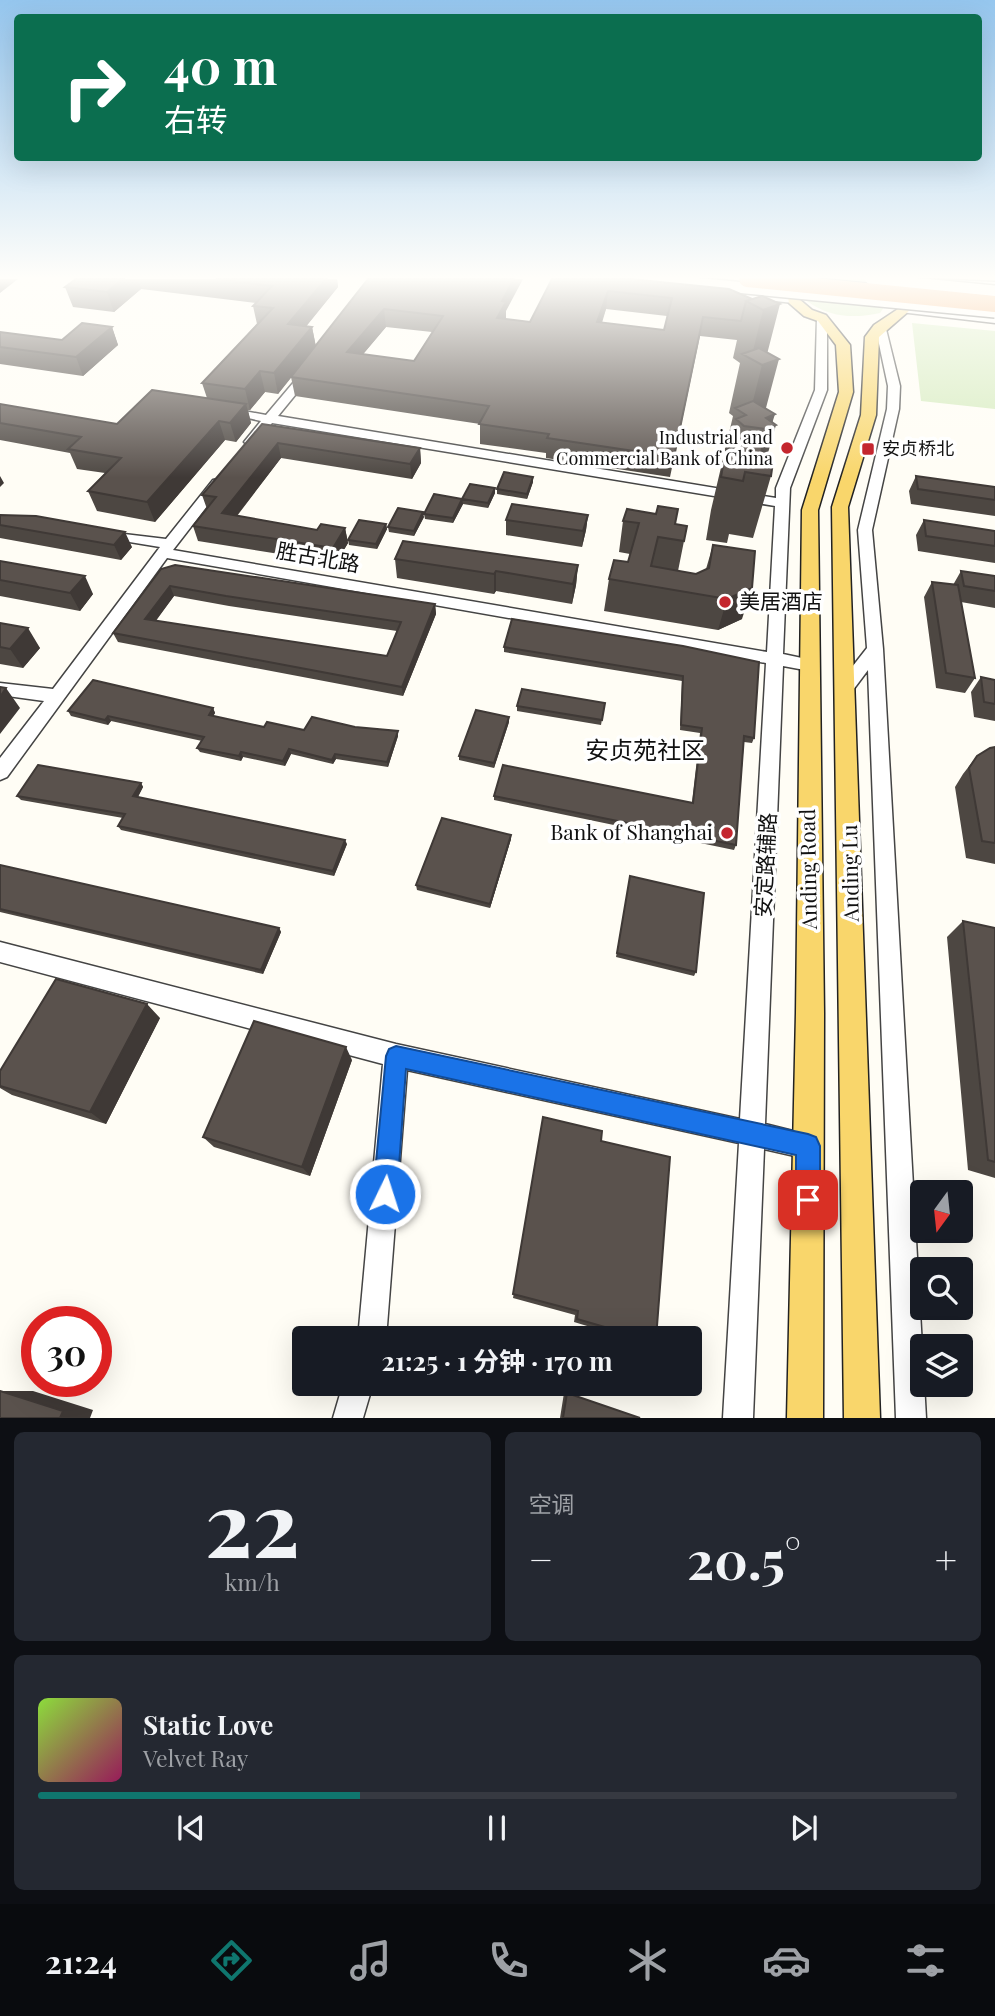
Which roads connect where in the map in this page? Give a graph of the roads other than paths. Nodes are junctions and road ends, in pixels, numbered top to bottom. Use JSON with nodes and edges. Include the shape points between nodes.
{"nodes":[{"id":1,"x":825,"y":345,"type":"edge"},
{"id":2,"x":843,"y":345,"type":"edge"},
{"id":3,"x":872,"y":345,"type":"edge"},
{"id":4,"x":882,"y":345,"type":"edge"},
{"id":5,"x":314,"y":364,"type":"edge"},
{"id":6,"x":214,"y":410,"type":"edge"},
{"id":7,"x":268,"y":418,"type":"junction"},
{"id":8,"x":244,"y":450,"type":"edge"},
{"id":9,"x":228,"y":471,"type":"edge"},
{"id":10,"x":783,"y":503,"type":"junction"},
{"id":11,"x":89,"y":532,"type":"edge"},
{"id":12,"x":166,"y":549,"type":"junction"},
{"id":13,"x":875,"y":649,"type":"junction"},
{"id":14,"x":776,"y":657,"type":"junction"},
{"id":15,"x":810,"y":665,"type":"junction"},
{"id":16,"x":847,"y":685,"type":"junction"},
{"id":17,"x":0,"y":689,"type":"edge"},
{"id":18,"x":57,"y":696,"type":"junction"},
{"id":19,"x":0,"y":772,"type":"edge"},
{"id":20,"x":0,"y":952,"type":"edge"},
{"id":21,"x":396,"y":1056,"type":"junction"},
{"id":22,"x":752,"y":1135,"type":"junction"},
{"id":23,"x":808,"y":1146,"type":"junction"},
{"id":24,"x":373,"y":1326,"type":"edge"},
{"id":25,"x":354,"y":1396,"type":"edge"},
{"id":26,"x":348,"y":1418,"type":"edge"},
{"id":27,"x":738,"y":1418,"type":"edge"},
{"id":28,"x":805,"y":1418,"type":"edge"},
{"id":29,"x":862,"y":1418,"type":"edge"},
{"id":30,"x":911,"y":1418,"type":"edge"}],
"edges":[{"from":1,"to":10,"type":"street","name":"安定路辅路","via":[[821,390],[789,469]]},
{"from":2,"to":15,"type":"main road","name":"Anding Road","via":[[846,392],[810,510]]},
{"from":3,"to":16,"type":"main road","name":"Anding Lu","via":[[871,402],[840,507]]},
{"from":4,"to":13,"type":"street","via":[[894,386],[893,409],[864,530]]},
{"from":5,"to":7,"type":"street"},
{"from":6,"to":7,"type":"street"},
{"from":7,"to":8,"type":"street"},
{"from":7,"to":10,"type":"street"},
{"from":9,"to":12,"type":"street"},
{"from":10,"to":14,"type":"street","name":"安定路辅路"},
{"from":11,"to":12,"type":"street","name":"胜古北路"},
{"from":12,"to":14,"type":"street","name":"胜古北路"},
{"from":12,"to":18,"type":"street"},
{"from":13,"to":16,"type":"street"},
{"from":13,"to":30,"type":"street"},
{"from":14,"to":15,"type":"street","name":"胜古北路"},
{"from":14,"to":22,"type":"street","name":"安定路辅路"},
{"from":15,"to":23,"type":"main road","name":"Anding Road"},
{"from":16,"to":29,"type":"main road","name":"Anding Lu"},
{"from":17,"to":18,"type":"street"},
{"from":18,"to":19,"type":"street"},
{"from":20,"to":21,"type":"street"},
{"from":21,"to":22,"type":"street"},
{"from":21,"to":24,"type":"street"},
{"from":22,"to":23,"type":"street"},
{"from":22,"to":27,"type":"street","name":"安定路辅路"},
{"from":23,"to":28,"type":"main road","name":"Anding Road"},
{"from":25,"to":26,"type":"street"}]}
